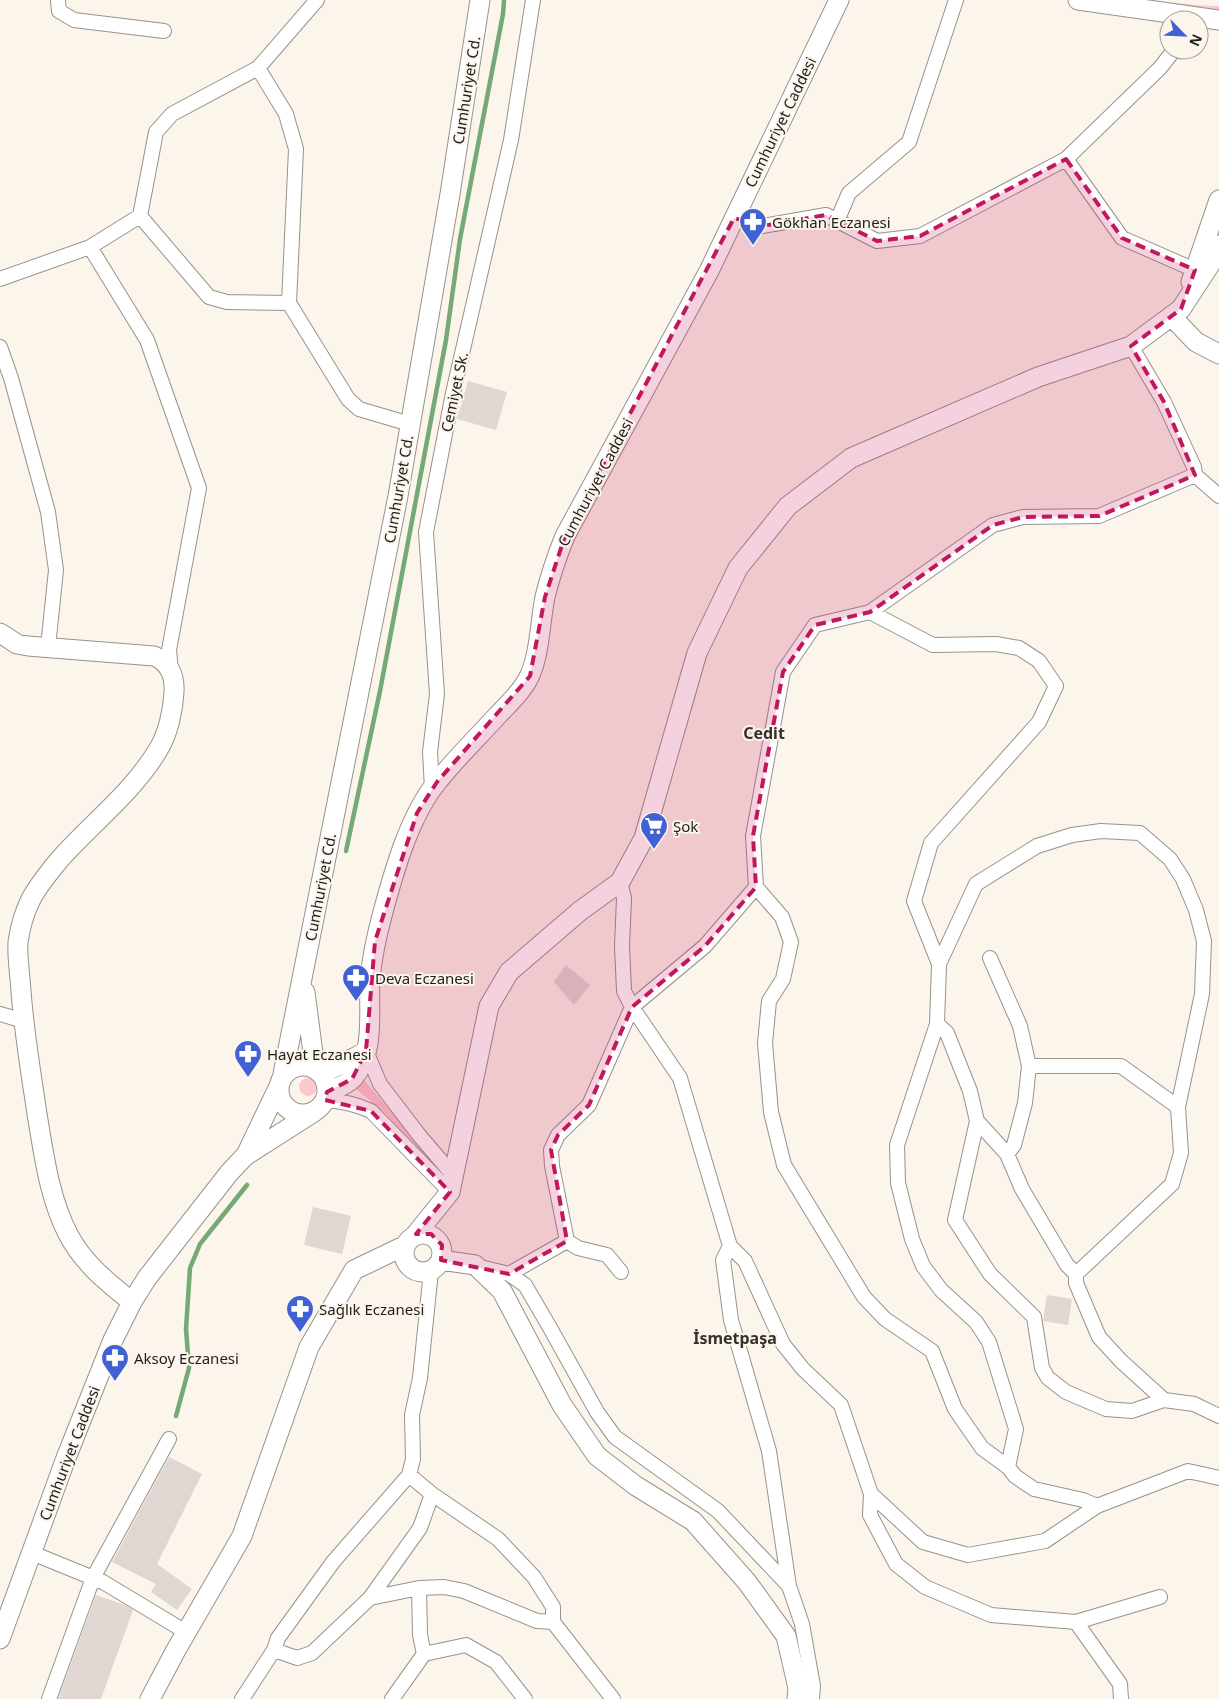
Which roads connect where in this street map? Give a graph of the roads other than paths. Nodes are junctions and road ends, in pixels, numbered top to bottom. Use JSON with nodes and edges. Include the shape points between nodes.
{"nodes":[{"id":1,"x":58,"y":0,"type":"edge"},
{"id":2,"x":317,"y":0,"type":"edge"},
{"id":3,"x":480,"y":0,"type":"edge"},
{"id":4,"x":533,"y":0,"type":"edge"},
{"id":5,"x":839,"y":0,"type":"edge"},
{"id":6,"x":956,"y":0,"type":"edge"},
{"id":7,"x":1078,"y":0,"type":"edge"},
{"id":8,"x":1159,"y":13,"type":"edge"},
{"id":9,"x":164,"y":31,"type":"dead end"},
{"id":10,"x":1166,"y":60,"type":"edge"},
{"id":11,"x":258,"y":68,"type":"junction"},
{"id":12,"x":1066,"y":159,"type":"junction"},
{"id":13,"x":1219,"y":200,"type":"edge"},
{"id":14,"x":140,"y":216,"type":"junction"},
{"id":15,"x":734,"y":218,"type":"junction"},
{"id":16,"x":837,"y":221,"type":"junction"},
{"id":17,"x":1219,"y":245,"type":"edge"},
{"id":18,"x":90,"y":247,"type":"junction"},
{"id":19,"x":1195,"y":270,"type":"junction"},
{"id":20,"x":0,"y":279,"type":"edge"},
{"id":21,"x":289,"y":303,"type":"junction"},
{"id":22,"x":1176,"y":312,"type":"junction"},
{"id":23,"x":1131,"y":346,"type":"junction"},
{"id":24,"x":0,"y":347,"type":"edge"},
{"id":25,"x":1219,"y":354,"type":"edge"},
{"id":26,"x":410,"y":424,"type":"junction"},
{"id":27,"x":1195,"y":475,"type":"junction"},
{"id":28,"x":1219,"y":496,"type":"edge"},
{"id":29,"x":870,"y":612,"type":"junction"},
{"id":30,"x":0,"y":633,"type":"edge"},
{"id":31,"x":48,"y":648,"type":"junction"},
{"id":32,"x":171,"y":671,"type":"junction"},
{"id":33,"x":432,"y":788,"type":"junction"},
{"id":34,"x":620,"y":882,"type":"junction"},
{"id":35,"x":756,"y":888,"type":"junction"},
{"id":36,"x":990,"y":958,"type":"dead end"},
{"id":37,"x":939,"y":964,"type":"junction"},
{"id":38,"x":303,"y":976,"type":"junction"},
{"id":39,"x":632,"y":1007,"type":"junction"},
{"id":40,"x":0,"y":1014,"type":"edge"},
{"id":41,"x":24,"y":1021,"type":"junction"},
{"id":42,"x":937,"y":1024,"type":"junction"},
{"id":43,"x":366,"y":1051,"type":"junction"},
{"id":44,"x":1029,"y":1066,"type":"junction"},
{"id":45,"x":318,"y":1072,"type":"junction"},
{"id":46,"x":280,"y":1082,"type":"junction"},
{"id":47,"x":322,"y":1102,"type":"junction"},
{"id":48,"x":1178,"y":1107,"type":"junction"},
{"id":49,"x":977,"y":1121,"type":"junction"},
{"id":50,"x":1007,"y":1154,"type":"junction"},
{"id":51,"x":246,"y":1156,"type":"junction"},
{"id":52,"x":451,"y":1184,"type":"junction"},
{"id":53,"x":411,"y":1240,"type":"junction"},
{"id":54,"x":567,"y":1241,"type":"junction"},
{"id":55,"x":730,"y":1246,"type":"junction"},
{"id":56,"x":475,"y":1265,"type":"junction"},
{"id":57,"x":436,"y":1266,"type":"junction"},
{"id":58,"x":622,"y":1272,"type":"dead end"},
{"id":59,"x":509,"y":1274,"type":"junction"},
{"id":60,"x":1076,"y":1274,"type":"junction"},
{"id":61,"x":132,"y":1302,"type":"junction"},
{"id":62,"x":1164,"y":1400,"type":"junction"},
{"id":63,"x":1219,"y":1416,"type":"edge"},
{"id":64,"x":169,"y":1439,"type":"dead end"},
{"id":65,"x":1008,"y":1467,"type":"junction"},
{"id":66,"x":409,"y":1475,"type":"junction"},
{"id":67,"x":1219,"y":1478,"type":"edge"},
{"id":68,"x":432,"y":1494,"type":"junction"},
{"id":69,"x":871,"y":1494,"type":"junction"},
{"id":70,"x":1097,"y":1506,"type":"junction"},
{"id":71,"x":32,"y":1553,"type":"junction"},
{"id":72,"x":93,"y":1578,"type":"junction"},
{"id":73,"x":789,"y":1586,"type":"junction"},
{"id":74,"x":419,"y":1588,"type":"junction"},
{"id":75,"x":1160,"y":1597,"type":"dead end"},
{"id":76,"x":370,"y":1598,"type":"junction"},
{"id":77,"x":553,"y":1622,"type":"junction"},
{"id":78,"x":1076,"y":1622,"type":"junction"},
{"id":79,"x":186,"y":1632,"type":"junction"},
{"id":80,"x":0,"y":1639,"type":"edge"},
{"id":81,"x":274,"y":1650,"type":"junction"},
{"id":82,"x":424,"y":1654,"type":"junction"},
{"id":83,"x":49,"y":1699,"type":"edge"},
{"id":84,"x":150,"y":1699,"type":"edge"},
{"id":85,"x":242,"y":1699,"type":"edge"},
{"id":86,"x":392,"y":1699,"type":"edge"},
{"id":87,"x":525,"y":1699,"type":"edge"},
{"id":88,"x":613,"y":1699,"type":"edge"},
{"id":89,"x":797,"y":1699,"type":"edge"},
{"id":90,"x":812,"y":1699,"type":"edge"},
{"id":91,"x":1120,"y":1699,"type":"edge"}],
"edges":[{"from":1,"to":9,"type":"street","via":[[58,11],[74,20]]},
{"from":2,"to":11,"type":"street"},
{"from":3,"to":26,"type":"street","name":"Cumhuriyet Cd."},
{"from":4,"to":33,"type":"street","name":"Cemiyet Sk.","via":[[511,140],[426,532],[437,694],[430,752]]},
{"from":5,"to":15,"type":"street","name":"Cumhuriyet Caddesi"},
{"from":6,"to":16,"type":"street","via":[[909,142],[849,193]]},
{"from":7,"to":8,"type":"street"},
{"from":10,"to":12,"type":"street"},
{"from":11,"to":14,"type":"street","via":[[172,114],[156,132]]},
{"from":11,"to":21,"type":"street","via":[[286,114],[296,149]]},
{"from":12,"to":16,"type":"street","via":[[920,236],[877,241]]},
{"from":12,"to":19,"type":"street","via":[[1122,238]]},
{"from":13,"to":19,"type":"street"},
{"from":14,"to":18,"type":"street"},
{"from":14,"to":21,"type":"street","via":[[209,297],[227,302]]},
{"from":15,"to":16,"type":"street","via":[[762,226],[826,215]]},
{"from":15,"to":33,"type":"street","name":"Cumhuriyet Caddesi","via":[[709,271],[565,536],[545,597],[530,676]]},
{"from":17,"to":22,"type":"street","via":[[1214,260]]},
{"from":18,"to":20,"type":"street"},
{"from":18,"to":32,"type":"street","via":[[148,340],[199,488],[169,650]]},
{"from":19,"to":22,"type":"street"},
{"from":21,"to":26,"type":"street","via":[[348,399],[359,408]]},
{"from":22,"to":23,"type":"street"},
{"from":22,"to":25,"type":"street","via":[[1196,342]]},
{"from":23,"to":27,"type":"street","via":[[1164,402]]},
{"from":23,"to":34,"type":"street","via":[[1038,377],[851,458],[788,506],[738,568],[697,653],[644,838]]},
{"from":24,"to":31,"type":"street","via":[[48,512],[56,570]]},
{"from":26,"to":38,"type":"street","name":"Cumhuriyet Cd."},
{"from":27,"to":28,"type":"street"},
{"from":27,"to":29,"type":"street","via":[[1099,516],[1023,517],[994,525]]},
{"from":29,"to":35,"type":"street","via":[[815,625],[783,672],[753,836]]},
{"from":29,"to":37,"type":"street","via":[[933,645],[996,644],[1019,648],[1039,661],[1056,686],[1039,722],[930,843],[914,901]]},
{"from":30,"to":31,"type":"street","via":[[17,644]]},
{"from":31,"to":32,"type":"street","via":[[154,656],[163,660]]},
{"from":32,"to":41,"type":"street","via":[[173,702],[159,749],[133,785],[53,867],[31,899],[18,942]]},
{"from":33,"to":43,"type":"street","name":"Cumhuriyet Caddesi","via":[[407,839],[375,941],[370,978],[370,1037]]},
{"from":34,"to":39,"type":"street","via":[[624,898],[624,991]]},
{"from":34,"to":52,"type":"street","via":[[580,911],[509,972],[489,1006]]},
{"from":35,"to":39,"type":"street","via":[[705,946]]},
{"from":35,"to":65,"type":"street","via":[[782,917],[791,942],[783,979],[769,1001],[765,1043],[771,1112],[784,1165],[864,1297],[885,1319],[932,1351],[955,1409],[982,1448]]},
{"from":36,"to":44,"type":"street","via":[[1020,1026]]},
{"from":37,"to":42,"type":"street"},
{"from":37,"to":48,"type":"street","via":[[976,884],[1037,846],[1072,835],[1101,831],[1140,833],[1170,860],[1183,878],[1204,942],[1202,994]]},
{"from":38,"to":45,"type":"street"},
{"from":38,"to":46,"type":"street","name":"Cumhuriyet Cd."},
{"from":39,"to":54,"type":"street","via":[[589,1105],[558,1135],[551,1150]]},
{"from":39,"to":55,"type":"street","via":[[680,1078]]},
{"from":40,"to":41,"type":"street"},
{"from":41,"to":61,"type":"street","via":[[44,1160],[54,1202],[67,1232],[87,1262]]},
{"from":42,"to":49,"type":"street","via":[[947,1033],[970,1091]]},
{"from":42,"to":65,"type":"street","via":[[897,1145],[898,1182],[912,1239],[924,1266],[941,1290],[976,1322],[989,1342],[1016,1429]]},
{"from":43,"to":45,"type":"street"},
{"from":43,"to":47,"type":"street","name":"Cumhuriyet Caddesi","via":[[352,1079]]},
{"from":43,"to":52,"type":"street","via":[[380,1084]]},
{"from":44,"to":48,"type":"street","via":[[1121,1066]]},
{"from":44,"to":50,"type":"street","via":[[1023,1111],[1014,1145]]},
{"from":45,"to":46,"type":"street","via":[[304,1066],[296,1067]]},
{"from":45,"to":47,"type":"street","via":[[325,1080]]},
{"from":46,"to":47,"type":"street","via":[[280,1098],[287,1108],[302,1114]]},
{"from":46,"to":51,"type":"street","name":"Cumhuriyet Caddesi"},
{"from":47,"to":51,"type":"street","name":"Cumhuriyet Caddesi"},
{"from":47,"to":52,"type":"street","via":[[340,1101],[371,1111]]},
{"from":48,"to":60,"type":"street","via":[[1181,1153],[1172,1184]]},
{"from":49,"to":50,"type":"street"},
{"from":49,"to":62,"type":"street","via":[[955,1220],[990,1274],[1034,1317],[1042,1368],[1048,1378],[1066,1392],[1106,1409],[1132,1411]]},
{"from":50,"to":60,"type":"street","via":[[1022,1190],[1066,1265]]},
{"from":51,"to":61,"type":"street","name":"Cumhuriyet Caddesi","via":[[180,1233]]},
{"from":52,"to":53,"type":"street"},
{"from":53,"to":57,"type":"street","via":[[404,1252],[409,1266],[423,1272]]},
{"from":53,"to":57,"type":"street","via":[[424,1233],[438,1239],[443,1253]]},
{"from":53,"to":79,"type":"street","via":[[354,1270],[310,1347],[242,1536]]},
{"from":54,"to":58,"type":"street","via":[[578,1248],[607,1255]]},
{"from":54,"to":59,"type":"street"},
{"from":55,"to":69,"type":"street","via":[[745,1261],[783,1344],[803,1370],[841,1405]]},
{"from":55,"to":73,"type":"street","via":[[724,1260],[732,1320],[769,1451]]},
{"from":56,"to":57,"type":"street"},
{"from":56,"to":59,"type":"street"},
{"from":56,"to":89,"type":"street","via":[[502,1291],[562,1405],[596,1456],[636,1486],[693,1521],[747,1582],[786,1636],[798,1688]]},
{"from":57,"to":66,"type":"street","via":[[412,1415],[413,1459]]},
{"from":59,"to":73,"type":"street","via":[[525,1285],[597,1412],[615,1437],[718,1511]]},
{"from":60,"to":62,"type":"street","via":[[1076,1283],[1099,1337]]},
{"from":61,"to":71,"type":"street","name":"Cumhuriyet Caddesi","via":[[66,1458]]},
{"from":62,"to":63,"type":"street","via":[[1194,1404]]},
{"from":64,"to":72,"type":"street"},
{"from":65,"to":70,"type":"street","via":[[1034,1489]]},
{"from":66,"to":68,"type":"street"},
{"from":66,"to":81,"type":"street","via":[[333,1562],[278,1638]]},
{"from":67,"to":70,"type":"street","via":[[1188,1471]]},
{"from":68,"to":76,"type":"street","via":[[420,1528]]},
{"from":68,"to":77,"type":"street","via":[[498,1539],[534,1577],[553,1607]]},
{"from":69,"to":70,"type":"street","via":[[924,1542],[968,1555],[1045,1541]]},
{"from":69,"to":78,"type":"street","via":[[870,1516],[896,1564],[925,1587],[991,1615]]},
{"from":71,"to":72,"type":"street"},
{"from":71,"to":80,"type":"street","name":"Cumhuriyet Caddesi"},
{"from":72,"to":79,"type":"street"},
{"from":72,"to":83,"type":"street"},
{"from":73,"to":90,"type":"street","via":[[802,1624],[813,1686]]},
{"from":74,"to":76,"type":"street"},
{"from":74,"to":77,"type":"street","via":[[444,1586],[464,1591],[537,1621]]},
{"from":74,"to":82,"type":"street","via":[[420,1635]]},
{"from":75,"to":78,"type":"street"},
{"from":76,"to":81,"type":"street","via":[[312,1653],[296,1658]]},
{"from":77,"to":88,"type":"street"},
{"from":78,"to":91,"type":"street","via":[[1120,1684]]},
{"from":79,"to":84,"type":"street"},
{"from":81,"to":85,"type":"street"},
{"from":82,"to":86,"type":"street"},
{"from":82,"to":87,"type":"street","via":[[466,1645],[496,1662]]}]}
